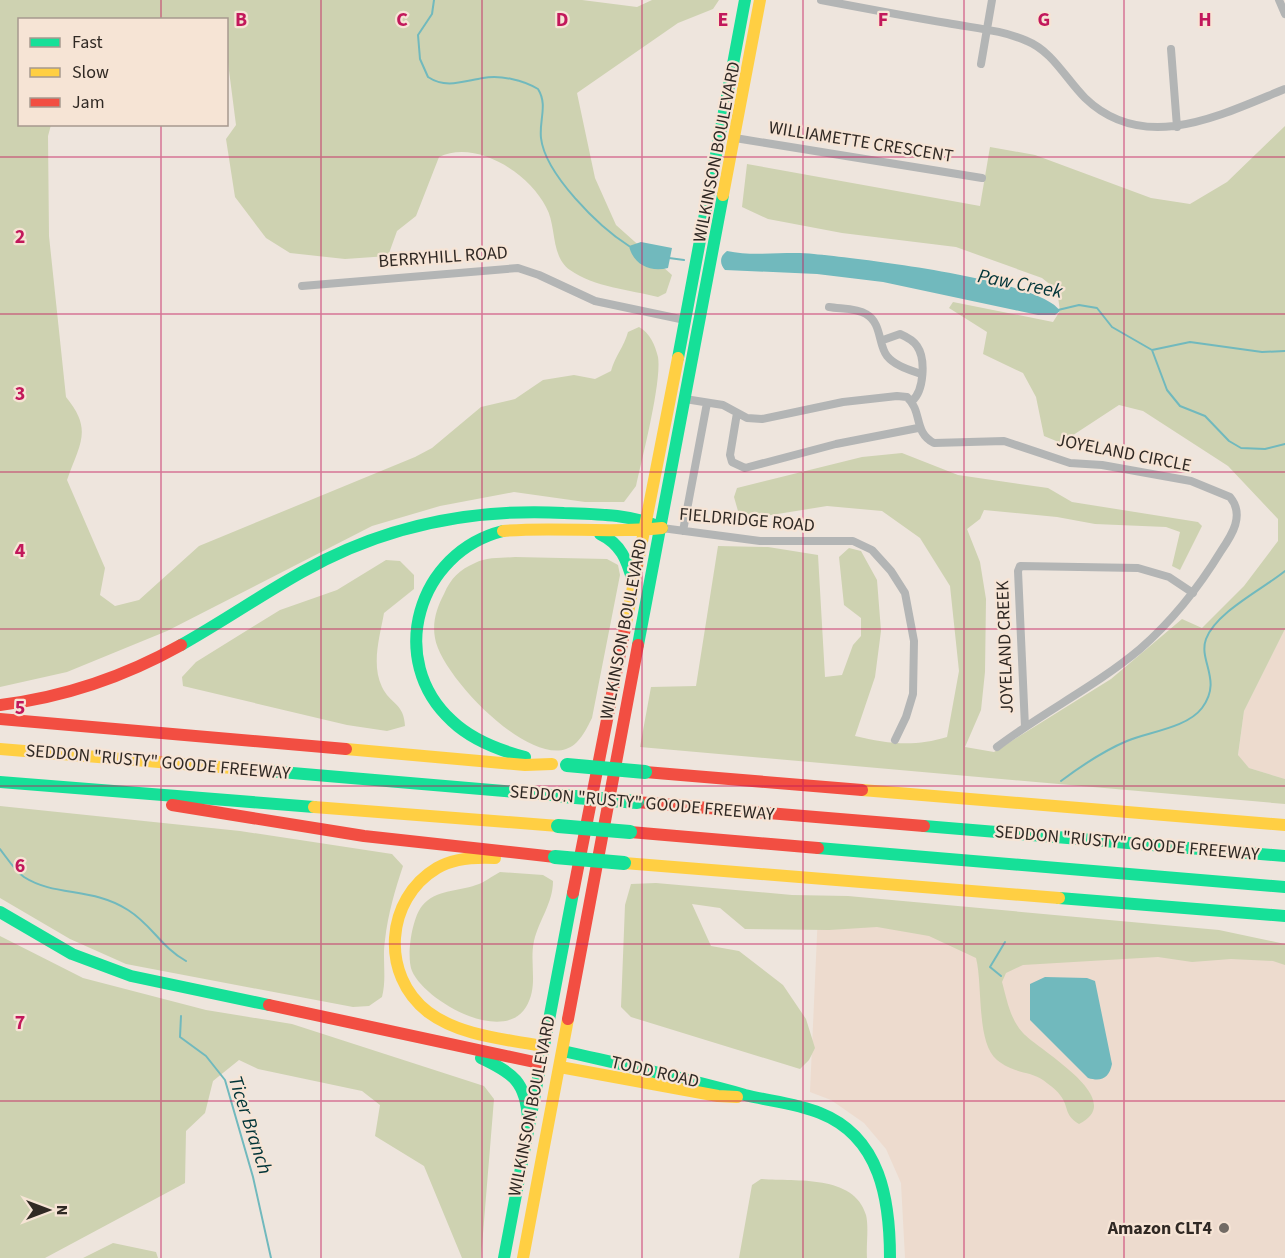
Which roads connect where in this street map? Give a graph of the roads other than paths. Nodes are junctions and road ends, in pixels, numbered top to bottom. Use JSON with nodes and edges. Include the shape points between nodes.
{"nodes":[{"id":1,"x":745,"y":0,"type":"edge"},
{"id":2,"x":760,"y":0,"type":"edge"},
{"id":3,"x":821,"y":0,"type":"edge"},
{"id":4,"x":992,"y":0,"type":"edge"},
{"id":5,"x":1279,"y":0,"type":"edge"},
{"id":6,"x":1285,"y":14,"type":"edge"},
{"id":7,"x":986,"y":30,"type":"junction"},
{"id":8,"x":1171,"y":49,"type":"dead end"},
{"id":9,"x":981,"y":64,"type":"dead end"},
{"id":10,"x":729,"y":84,"type":"junction"},
{"id":11,"x":744,"y":87,"type":"junction"},
{"id":12,"x":1285,"y":89,"type":"edge"},
{"id":13,"x":1177,"y":127,"type":"junction"},
{"id":14,"x":735,"y":138,"type":"junction"},
{"id":15,"x":982,"y":178,"type":"dead end"},
{"id":16,"x":302,"y":286,"type":"dead end"},
{"id":17,"x":829,"y":307,"type":"dead end"},
{"id":18,"x":686,"y":320,"type":"junction"},
{"id":19,"x":883,"y":340,"type":"junction"},
{"id":20,"x":921,"y":374,"type":"junction"},
{"id":21,"x":685,"y":399,"type":"junction"},
{"id":22,"x":912,"y":401,"type":"junction"},
{"id":23,"x":707,"y":403,"type":"junction"},
{"id":24,"x":737,"y":413,"type":"junction"},
{"id":25,"x":918,"y":428,"type":"junction"},
{"id":26,"x":671,"y":479,"type":"junction"},
{"id":27,"x":643,"y":526,"type":"junction"},
{"id":28,"x":662,"y":528,"type":"junction"},
{"id":29,"x":589,"y":530,"type":"junction"},
{"id":30,"x":683,"y":531,"type":"junction"},
{"id":31,"x":633,"y":582,"type":"junction"},
{"id":32,"x":1193,"y":593,"type":"junction"},
{"id":33,"x":0,"y":705,"type":"edge"},
{"id":34,"x":0,"y":719,"type":"edge"},
{"id":35,"x":1025,"y":727,"type":"junction"},
{"id":36,"x":895,"y":740,"type":"dead end"},
{"id":37,"x":997,"y":747,"type":"dead end"},
{"id":38,"x":0,"y":749,"type":"edge"},
{"id":39,"x":552,"y":764,"type":"junction"},
{"id":40,"x":0,"y":782,"type":"edge"},
{"id":41,"x":78,"y":789,"type":"junction"},
{"id":42,"x":1285,"y":825,"type":"edge"},
{"id":43,"x":1285,"y":856,"type":"edge"},
{"id":44,"x":555,"y":857,"type":"junction"},
{"id":45,"x":1285,"y":887,"type":"edge"},
{"id":46,"x":0,"y":912,"type":"edge"},
{"id":47,"x":1285,"y":916,"type":"edge"},
{"id":48,"x":542,"y":1046,"type":"junction"},
{"id":49,"x":459,"y":1048,"type":"junction"},
{"id":50,"x":562,"y":1051,"type":"junction"},
{"id":51,"x":539,"y":1063,"type":"junction"},
{"id":52,"x":560,"y":1066,"type":"junction"},
{"id":53,"x":747,"y":1097,"type":"junction"},
{"id":54,"x":528,"y":1119,"type":"junction"},
{"id":55,"x":504,"y":1258,"type":"edge"},
{"id":56,"x":523,"y":1258,"type":"edge"},
{"id":57,"x":890,"y":1258,"type":"edge"}],
"edges":[{"from":1,"to":10,"type":"main road","name":"WILKINSON BOULEVARD"},
{"from":2,"to":11,"type":"main road","name":"WILKINSON BOULEVARD"},
{"from":3,"to":7,"type":"street"},
{"from":4,"to":7,"type":"street"},
{"from":5,"to":6,"type":"street"},
{"from":7,"to":9,"type":"street"},
{"from":7,"to":13,"type":"street","via":[[1037,45],[1086,99],[1110,116],[1147,128]]},
{"from":8,"to":13,"type":"street"},
{"from":10,"to":11,"type":"main road"},
{"from":10,"to":18,"type":"main road","name":"WILKINSON BOULEVARD"},
{"from":11,"to":14,"type":"main road","name":"WILKINSON BOULEVARD"},
{"from":12,"to":13,"type":"street","via":[[1212,118]]},
{"from":14,"to":15,"type":"street","name":"WILLIAMETTE CRESCENT"},
{"from":14,"to":21,"type":"main road","name":"WILKINSON BOULEVARD"},
{"from":16,"to":18,"type":"street","name":"BERRYHILL ROAD","via":[[518,268],[595,301]]},
{"from":17,"to":19,"type":"street","via":[[864,312]]},
{"from":18,"to":26,"type":"main road","via":[[691,328],[674,426]]},
{"from":18,"to":27,"type":"main road","name":"WILKINSON BOULEVARD"},
{"from":19,"to":20,"type":"street","via":[[886,356]]},
{"from":19,"to":20,"type":"street","via":[[892,335],[909,338],[919,352]]},
{"from":20,"to":22,"type":"street","via":[[921,388]]},
{"from":21,"to":23,"type":"street"},
{"from":21,"to":26,"type":"main road","name":"WILKINSON BOULEVARD"},
{"from":22,"to":24,"type":"street","via":[[897,396],[854,400],[762,419]]},
{"from":22,"to":25,"type":"street"},
{"from":23,"to":24,"type":"street","via":[[723,405]]},
{"from":23,"to":30,"type":"street"},
{"from":24,"to":25,"type":"street","via":[[730,455],[732,462],[745,468]]},
{"from":25,"to":32,"type":"street","name":"JOYELAND CIRCLE","via":[[924,438],[934,443],[1004,441],[1070,464],[1102,465],[1191,481],[1230,497],[1236,508],[1236,526]]},
{"from":26,"to":28,"type":"main road","name":"WILKINSON BOULEVARD"},
{"from":27,"to":28,"type":"main road"},
{"from":27,"to":29,"type":"main road"},
{"from":27,"to":31,"type":"main road","name":"WILKINSON BOULEVARD"},
{"from":27,"to":33,"type":"main road","via":[[512,511],[453,516],[395,530],[327,558],[135,669],[62,695]]},
{"from":28,"to":30,"type":"street","name":"FIELDRIDGE ROAD"},
{"from":28,"to":50,"type":"main road","name":"WILKINSON BOULEVARD"},
{"from":29,"to":31,"type":"main road","via":[[615,541],[623,550]]},
{"from":29,"to":39,"type":"main road","via":[[517,529],[468,544],[435,576],[419,616],[419,664],[430,694],[449,720],[477,742]]},
{"from":30,"to":36,"type":"street","name":"FIELDRIDGE ROAD","via":[[760,541],[853,541],[872,550],[905,593],[914,641],[913,694]]},
{"from":31,"to":48,"type":"main road","name":"WILKINSON BOULEVARD"},
{"from":32,"to":35,"type":"street","via":[[1141,648]]},
{"from":32,"to":35,"type":"street","name":"JOYELAND CREEK","via":[[1169,577],[1138,568],[1020,566]]},
{"from":34,"to":39,"type":"main road","via":[[513,764]]},
{"from":35,"to":37,"type":"street"},
{"from":38,"to":43,"type":"main road","name":"SEDDON \"RUSTY\" GOODE FREEWAY","bridge":true},
{"from":39,"to":42,"type":"main road","bridge":true},
{"from":40,"to":41,"type":"main road","name":"SEDDON \"RUSTY\" GOODE FREEWAY"},
{"from":41,"to":44,"type":"main road","via":[[364,836]]},
{"from":41,"to":45,"type":"main road","name":"SEDDON \"RUSTY\" GOODE FREEWAY","bridge":true},
{"from":44,"to":47,"type":"main road","bridge":true},
{"from":44,"to":48,"type":"main road","name":"TODD ROAD","via":[[470,859],[434,869],[403,903],[393,938],[405,986],[428,1012],[460,1028]]},
{"from":46,"to":49,"type":"main road","via":[[72,954],[131,976]]},
{"from":48,"to":50,"type":"main road","name":"TODD ROAD"},
{"from":48,"to":51,"type":"main road","name":"WILKINSON BOULEVARD"},
{"from":49,"to":51,"type":"main road","name":"TODD ROAD"},
{"from":49,"to":54,"type":"main road","via":[[498,1065],[520,1082],[527,1097]]},
{"from":50,"to":52,"type":"main road","name":"WILKINSON BOULEVARD"},
{"from":50,"to":53,"type":"main road","name":"TODD ROAD","via":[[724,1088]]},
{"from":51,"to":52,"type":"main road","name":"TODD ROAD"},
{"from":51,"to":54,"type":"main road","name":"WILKINSON BOULEVARD"},
{"from":52,"to":53,"type":"main road","name":"TODD ROAD","via":[[718,1096]]},
{"from":52,"to":56,"type":"main road","name":"WILKINSON BOULEVARD"},
{"from":53,"to":57,"type":"main road","name":"TODD ROAD","via":[[825,1114],[854,1135],[874,1163],[886,1193]]},
{"from":54,"to":55,"type":"main road","name":"WILKINSON BOULEVARD"}]}
